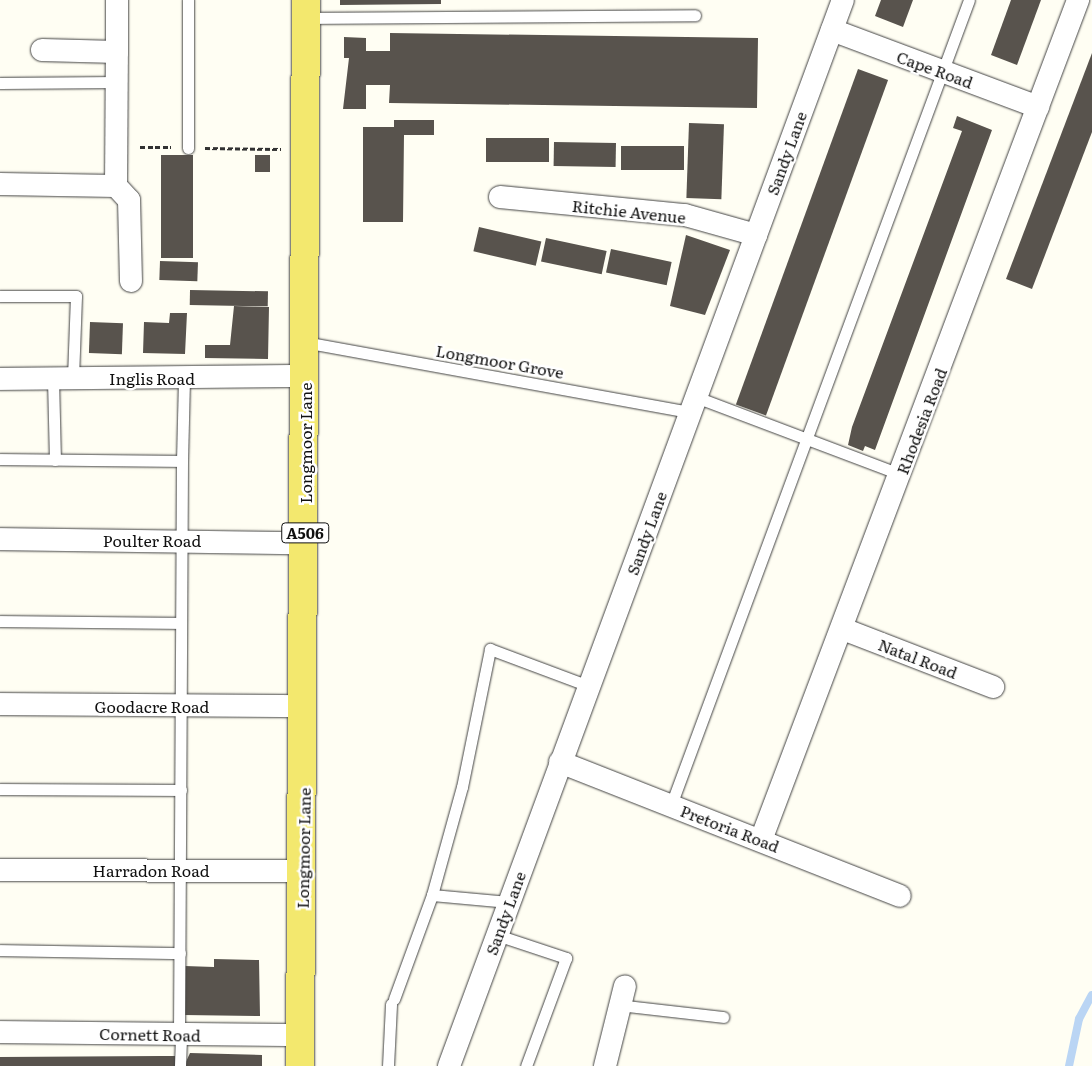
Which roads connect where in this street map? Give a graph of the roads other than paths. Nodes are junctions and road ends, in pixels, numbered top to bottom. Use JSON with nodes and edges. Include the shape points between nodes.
{"nodes":[{"id":1,"x":117,"y":0,"type":"edge"},
{"id":2,"x":188,"y":0,"type":"edge"},
{"id":3,"x":843,"y":0,"type":"edge"},
{"id":4,"x":970,"y":0,"type":"edge"},
{"id":5,"x":1078,"y":0,"type":"edge"},
{"id":6,"x":306,"y":9,"type":"edge"},
{"id":7,"x":695,"y":15,"type":"dead end"},
{"id":8,"x":832,"y":30,"type":"junction"},
{"id":9,"x":42,"y":50,"type":"dead end"},
{"id":10,"x":117,"y":52,"type":"junction"},
{"id":11,"x":943,"y":72,"type":"junction"},
{"id":12,"x":117,"y":82,"type":"junction"},
{"id":13,"x":0,"y":83,"type":"edge"},
{"id":14,"x":1038,"y":107,"type":"junction"},
{"id":15,"x":188,"y":148,"type":"road end"},
{"id":16,"x":0,"y":184,"type":"edge"},
{"id":17,"x":116,"y":186,"type":"junction"},
{"id":18,"x":500,"y":197,"type":"dead end"},
{"id":19,"x":756,"y":235,"type":"junction"},
{"id":20,"x":131,"y":281,"type":"dead end"},
{"id":21,"x":0,"y":296,"type":"edge"},
{"id":22,"x":304,"y":342,"type":"junction"},
{"id":23,"x":305,"y":376,"type":"junction"},
{"id":24,"x":184,"y":377,"type":"junction"},
{"id":25,"x":0,"y":379,"type":"edge"},
{"id":26,"x":63,"y":379,"type":"junction"},
{"id":27,"x":694,"y":404,"type":"junction"},
{"id":28,"x":806,"y":439,"type":"junction"},
{"id":29,"x":0,"y":459,"type":"edge"},
{"id":30,"x":55,"y":460,"type":"junction"},
{"id":31,"x":182,"y":461,"type":"junction"},
{"id":32,"x":900,"y":474,"type":"junction"},
{"id":33,"x":0,"y":539,"type":"edge"},
{"id":34,"x":180,"y":540,"type":"junction"},
{"id":35,"x":305,"y":543,"type":"junction"},
{"id":36,"x":0,"y":621,"type":"edge"},
{"id":37,"x":181,"y":623,"type":"junction"},
{"id":38,"x":842,"y":629,"type":"junction"},
{"id":39,"x":589,"y":686,"type":"junction"},
{"id":40,"x":993,"y":687,"type":"dead end"},
{"id":41,"x":0,"y":704,"type":"edge"},
{"id":42,"x":181,"y":706,"type":"junction"},
{"id":43,"x":304,"y":706,"type":"junction"},
{"id":44,"x":560,"y":762,"type":"junction"},
{"id":45,"x":0,"y":789,"type":"edge"},
{"id":46,"x":181,"y":790,"type":"junction"},
{"id":47,"x":671,"y":805,"type":"junction"},
{"id":48,"x":761,"y":840,"type":"junction"},
{"id":49,"x":0,"y":870,"type":"edge"},
{"id":50,"x":181,"y":870,"type":"junction"},
{"id":51,"x":302,"y":871,"type":"junction"},
{"id":52,"x":432,"y":895,"type":"junction"},
{"id":53,"x":900,"y":896,"type":"dead end"},
{"id":54,"x":509,"y":902,"type":"junction"},
{"id":55,"x":497,"y":935,"type":"junction"},
{"id":56,"x":0,"y":950,"type":"edge"},
{"id":57,"x":180,"y":953,"type":"junction"},
{"id":58,"x":621,"y":996,"type":"joint"},
{"id":59,"x":723,"y":1017,"type":"dead end"},
{"id":60,"x":0,"y":1032,"type":"edge"},
{"id":61,"x":180,"y":1035,"type":"junction"},
{"id":62,"x":300,"y":1035,"type":"junction"},
{"id":63,"x":180,"y":1066,"type":"edge"},
{"id":64,"x":300,"y":1066,"type":"edge"},
{"id":65,"x":388,"y":1066,"type":"edge"},
{"id":66,"x":449,"y":1066,"type":"edge"},
{"id":67,"x":526,"y":1066,"type":"edge"},
{"id":68,"x":605,"y":1066,"type":"edge"}],
"edges":[{"from":1,"to":10,"type":"street"},
{"from":2,"to":15,"type":"lane"},
{"from":3,"to":8,"type":"street","name":"Sandy Lane"},
{"from":4,"to":11,"type":"lane"},
{"from":5,"to":14,"type":"street","name":"Rhodesia Road"},
{"from":6,"to":7,"type":"lane"},
{"from":6,"to":22,"type":"main road","name":"Longmoor Lane","number":"A506"},
{"from":8,"to":11,"type":"street","name":"Cape Road"},
{"from":8,"to":19,"type":"street","name":"Sandy Lane"},
{"from":9,"to":10,"type":"street"},
{"from":10,"to":12,"type":"street"},
{"from":11,"to":14,"type":"street","name":"Cape Road"},
{"from":11,"to":28,"type":"lane"},
{"from":12,"to":13,"type":"lane"},
{"from":12,"to":17,"type":"street"},
{"from":14,"to":32,"type":"street","name":"Rhodesia Road"},
{"from":16,"to":17,"type":"street"},
{"from":17,"to":20,"type":"street","via":[[129,200]]},
{"from":18,"to":19,"type":"street","name":"Ritchie Avenue","via":[[685,216]]},
{"from":19,"to":27,"type":"street","name":"Sandy Lane"},
{"from":21,"to":26,"type":"lane","via":[[76,296]]},
{"from":22,"to":23,"type":"main road","name":"Longmoor Lane","number":"A506"},
{"from":22,"to":27,"type":"lane","name":"Longmoor Grove"},
{"from":23,"to":24,"type":"street","name":"Inglis Road"},
{"from":23,"to":35,"type":"main road","name":"Longmoor Lane","number":"A506"},
{"from":24,"to":26,"type":"street","name":"Inglis Road"},
{"from":24,"to":31,"type":"lane"},
{"from":25,"to":26,"type":"street","name":"Inglis Road"},
{"from":26,"to":30,"type":"lane"},
{"from":27,"to":28,"type":"lane","name":"Longmoor Grove"},
{"from":27,"to":39,"type":"street","name":"Sandy Lane"},
{"from":28,"to":32,"type":"lane","name":"Longmoor Grove"},
{"from":28,"to":47,"type":"lane"},
{"from":29,"to":30,"type":"lane"},
{"from":30,"to":31,"type":"lane"},
{"from":31,"to":34,"type":"lane"},
{"from":32,"to":38,"type":"street","name":"Rhodesia Road"},
{"from":33,"to":34,"type":"street","name":"Poulter Road"},
{"from":34,"to":35,"type":"street","name":"Poulter Road"},
{"from":34,"to":37,"type":"lane"},
{"from":35,"to":43,"type":"main road","name":"Longmoor Lane","number":"A506"},
{"from":36,"to":37,"type":"lane"},
{"from":37,"to":42,"type":"lane"},
{"from":38,"to":40,"type":"street","name":"Natal Road"},
{"from":38,"to":48,"type":"street","name":"Rhodesia Road"},
{"from":39,"to":44,"type":"street","name":"Sandy Lane"},
{"from":39,"to":52,"type":"lane","via":[[490,649],[462,787]]},
{"from":41,"to":42,"type":"street","name":"Goodacre Road"},
{"from":42,"to":43,"type":"street","name":"Goodacre Road"},
{"from":42,"to":46,"type":"lane"},
{"from":43,"to":51,"type":"main road","name":"Longmoor Lane","number":"A506"},
{"from":44,"to":47,"type":"street","name":"Pretoria Road"},
{"from":44,"to":54,"type":"street","name":"Sandy Lane"},
{"from":45,"to":46,"type":"lane"},
{"from":46,"to":50,"type":"lane"},
{"from":47,"to":48,"type":"street","name":"Pretoria Road"},
{"from":48,"to":53,"type":"street","name":"Pretoria Road"},
{"from":49,"to":50,"type":"street","name":"Harradon Road"},
{"from":50,"to":51,"type":"street","name":"Harradon Road"},
{"from":50,"to":57,"type":"lane"},
{"from":51,"to":62,"type":"main road","name":"Longmoor Lane","number":"A506"},
{"from":52,"to":54,"type":"lane"},
{"from":52,"to":65,"type":"lane","via":[[392,1002]]},
{"from":54,"to":55,"type":"street","name":"Sandy Lane"},
{"from":55,"to":66,"type":"street","name":"Sandy Lane"},
{"from":55,"to":67,"type":"lane","via":[[566,958]]},
{"from":56,"to":57,"type":"lane"},
{"from":57,"to":61,"type":"lane"},
{"from":58,"to":59,"type":"lane"},
{"from":58,"to":68,"type":"street"},
{"from":60,"to":61,"type":"street","name":"Cornett Road"},
{"from":61,"to":62,"type":"street","name":"Cornett Road"},
{"from":61,"to":63,"type":"lane"},
{"from":62,"to":64,"type":"main road","name":"Longmoor Lane","number":"A506"}]}
